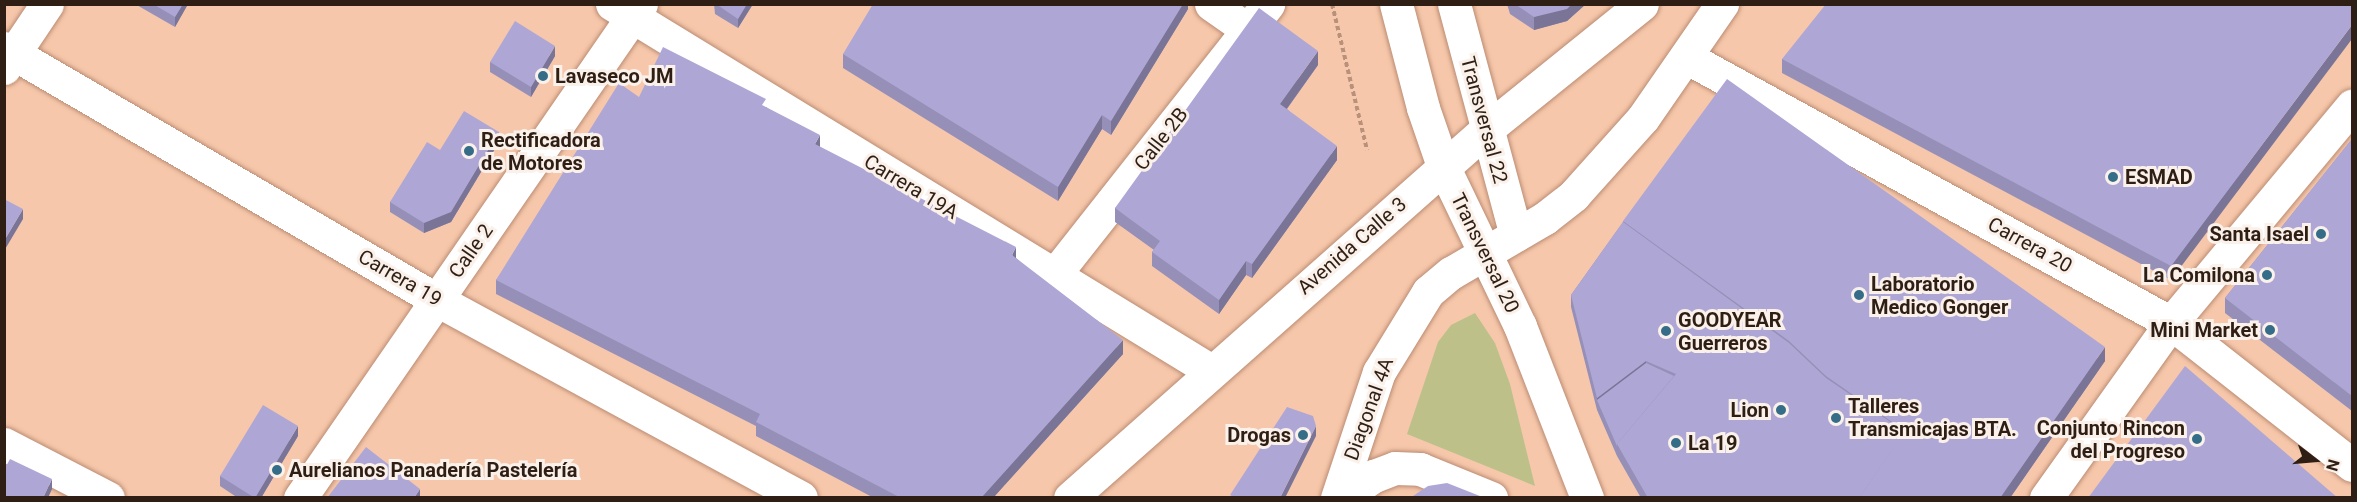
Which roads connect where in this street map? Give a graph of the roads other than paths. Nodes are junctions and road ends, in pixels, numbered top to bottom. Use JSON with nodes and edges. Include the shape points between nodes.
{"nodes":[{"id":1,"x":47,"y":4,"type":"edge"},
{"id":2,"x":1211,"y":4,"type":"edge"},
{"id":3,"x":1268,"y":4,"type":"edge"},
{"id":4,"x":1396,"y":4,"type":"edge"},
{"id":5,"x":1454,"y":4,"type":"edge"},
{"id":6,"x":1642,"y":4,"type":"edge"},
{"id":7,"x":1722,"y":4,"type":"edge"},
{"id":8,"x":628,"y":9,"type":"edge"},
{"id":9,"x":1248,"y":30,"type":"junction"},
{"id":10,"x":8,"y":56,"type":"edge"},
{"id":11,"x":1686,"y":57,"type":"junction"},
{"id":12,"x":2352,"y":106,"type":"edge"},
{"id":13,"x":1487,"y":129,"type":"junction"},
{"id":14,"x":1443,"y":166,"type":"junction"},
{"id":15,"x":1516,"y":235,"type":"junction"},
{"id":16,"x":1486,"y":254,"type":"junction"},
{"id":17,"x":1055,"y":274,"type":"junction"},
{"id":18,"x":437,"y":300,"type":"junction"},
{"id":19,"x":2171,"y":323,"type":"junction"},
{"id":20,"x":1210,"y":370,"type":"junction"},
{"id":21,"x":4,"y":444,"type":"edge"},
{"id":22,"x":2352,"y":465,"type":"edge"},
{"id":23,"x":108,"y":498,"type":"edge"},
{"id":24,"x":300,"y":498,"type":"edge"},
{"id":25,"x":801,"y":498,"type":"edge"},
{"id":26,"x":1070,"y":498,"type":"edge"},
{"id":27,"x":1337,"y":498,"type":"edge"},
{"id":28,"x":1342,"y":498,"type":"edge"},
{"id":29,"x":1491,"y":498,"type":"edge"},
{"id":30,"x":1587,"y":498,"type":"edge"},
{"id":31,"x":2046,"y":498,"type":"edge"}],
"edges":[{"from":1,"to":10,"type":"street"},
{"from":2,"to":9,"type":"street"},
{"from":3,"to":9,"type":"street","name":"Calle 2B"},
{"from":4,"to":14,"type":"street","name":"Transversal 20","via":[[1423,108]]},
{"from":5,"to":13,"type":"street","name":"Transversal 22"},
{"from":6,"to":13,"type":"street","name":"Avenida Calle 3"},
{"from":7,"to":11,"type":"street"},
{"from":8,"to":17,"type":"street","name":"Carrera 19A"},
{"from":8,"to":18,"type":"street","name":"Calle 2"},
{"from":9,"to":17,"type":"street","name":"Calle 2B"},
{"from":10,"to":18,"type":"street","name":"Carrera 19"},
{"from":11,"to":15,"type":"street","via":[[1643,118],[1597,171],[1564,204]]},
{"from":11,"to":19,"type":"street","name":"Carrera 20"},
{"from":12,"to":19,"type":"street"},
{"from":13,"to":14,"type":"street","name":"Avenida Calle 3"},
{"from":13,"to":15,"type":"street","name":"Transversal 22"},
{"from":14,"to":16,"type":"street","name":"Transversal 20"},
{"from":14,"to":20,"type":"street","name":"Avenida Calle 3"},
{"from":15,"to":16,"type":"street"},
{"from":16,"to":27,"type":"street","name":"Diagonal 4A","via":[[1451,273],[1428,292],[1396,339],[1378,372]]},
{"from":16,"to":30,"type":"street","name":"Transversal 20","via":[[1520,326]]},
{"from":17,"to":20,"type":"street","name":"Carrera 19A"},
{"from":18,"to":24,"type":"street","name":"Calle 2"},
{"from":18,"to":25,"type":"street","name":"Carrera 19"},
{"from":19,"to":22,"type":"street","name":"Carrera 20"},
{"from":19,"to":31,"type":"street"},
{"from":20,"to":26,"type":"street","name":"Avenida Calle 3"},
{"from":21,"to":23,"type":"street"},
{"from":28,"to":29,"type":"street","via":[[1374,476],[1395,468],[1420,469]]}]}
